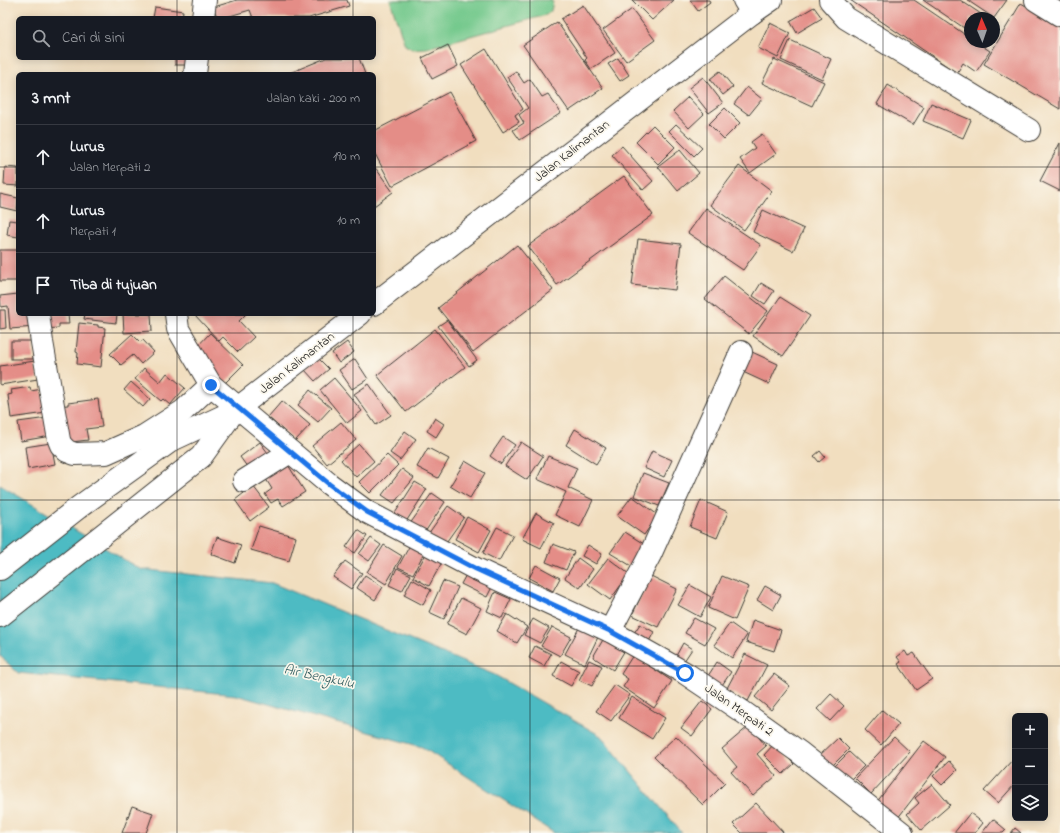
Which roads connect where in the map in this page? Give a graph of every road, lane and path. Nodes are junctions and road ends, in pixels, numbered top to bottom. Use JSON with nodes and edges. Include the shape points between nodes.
{"nodes":[{"id":1,"x":206,"y":0,"type":"edge"},
{"id":2,"x":772,"y":0,"type":"edge"},
{"id":3,"x":830,"y":0,"type":"edge"},
{"id":4,"x":1036,"y":0,"type":"edge"},
{"id":5,"x":748,"y":6,"type":"edge"},
{"id":6,"x":1060,"y":15,"type":"edge"},
{"id":7,"x":203,"y":16,"type":"edge"},
{"id":8,"x":197,"y":60,"type":"edge"},
{"id":9,"x":195,"y":72,"type":"edge"},
{"id":10,"x":1029,"y":130,"type":"dead end"},
{"id":11,"x":376,"y":302,"type":"edge"},
{"id":12,"x":38,"y":316,"type":"edge"},
{"id":13,"x":176,"y":316,"type":"edge"},
{"id":14,"x":357,"y":316,"type":"edge"},
{"id":15,"x":741,"y":352,"type":"dead end"},
{"id":16,"x":211,"y":385,"type":"junction"},
{"id":17,"x":236,"y":410,"type":"junction"},
{"id":18,"x":290,"y":452,"type":"junction"},
{"id":19,"x":244,"y":481,"type":"dead end"},
{"id":20,"x":0,"y":569,"type":"edge"},
{"id":21,"x":0,"y":616,"type":"edge"},
{"id":22,"x":610,"y":631,"type":"junction"},
{"id":23,"x":902,"y":833,"type":"edge"}],
"edges":[{"from":1,"to":7,"type":"street"},
{"from":2,"to":5,"type":"street","name":"Jalan Kalimantan"},
{"from":3,"to":10,"type":"street","via":[[846,18]]},
{"from":4,"to":6,"type":"street"},
{"from":5,"to":11,"type":"street","name":"Jalan Kalimantan"},
{"from":8,"to":9,"type":"street"},
{"from":12,"to":16,"type":"street","via":[[59,440],[70,452],[106,452],[144,436],[183,411]]},
{"from":13,"to":16,"type":"street","name":"Jalan Merpati 2","via":[[178,329]]},
{"from":14,"to":17,"type":"street","name":"Jalan Kalimantan"},
{"from":15,"to":22,"type":"street","via":[[650,555]]},
{"from":16,"to":17,"type":"street","name":"Jalan Merpati 2"},
{"from":17,"to":18,"type":"street","name":"Jalan Merpati 2"},
{"from":17,"to":20,"type":"street","via":[[172,440],[79,507]]},
{"from":17,"to":21,"type":"street","via":[[202,457]]},
{"from":18,"to":19,"type":"street"},
{"from":18,"to":22,"type":"street","name":"Jalan Merpati 2","via":[[367,512],[476,569]]},
{"from":22,"to":23,"type":"street","name":"Jalan Merpati 2","via":[[685,673],[743,712],[799,752]]}]}
